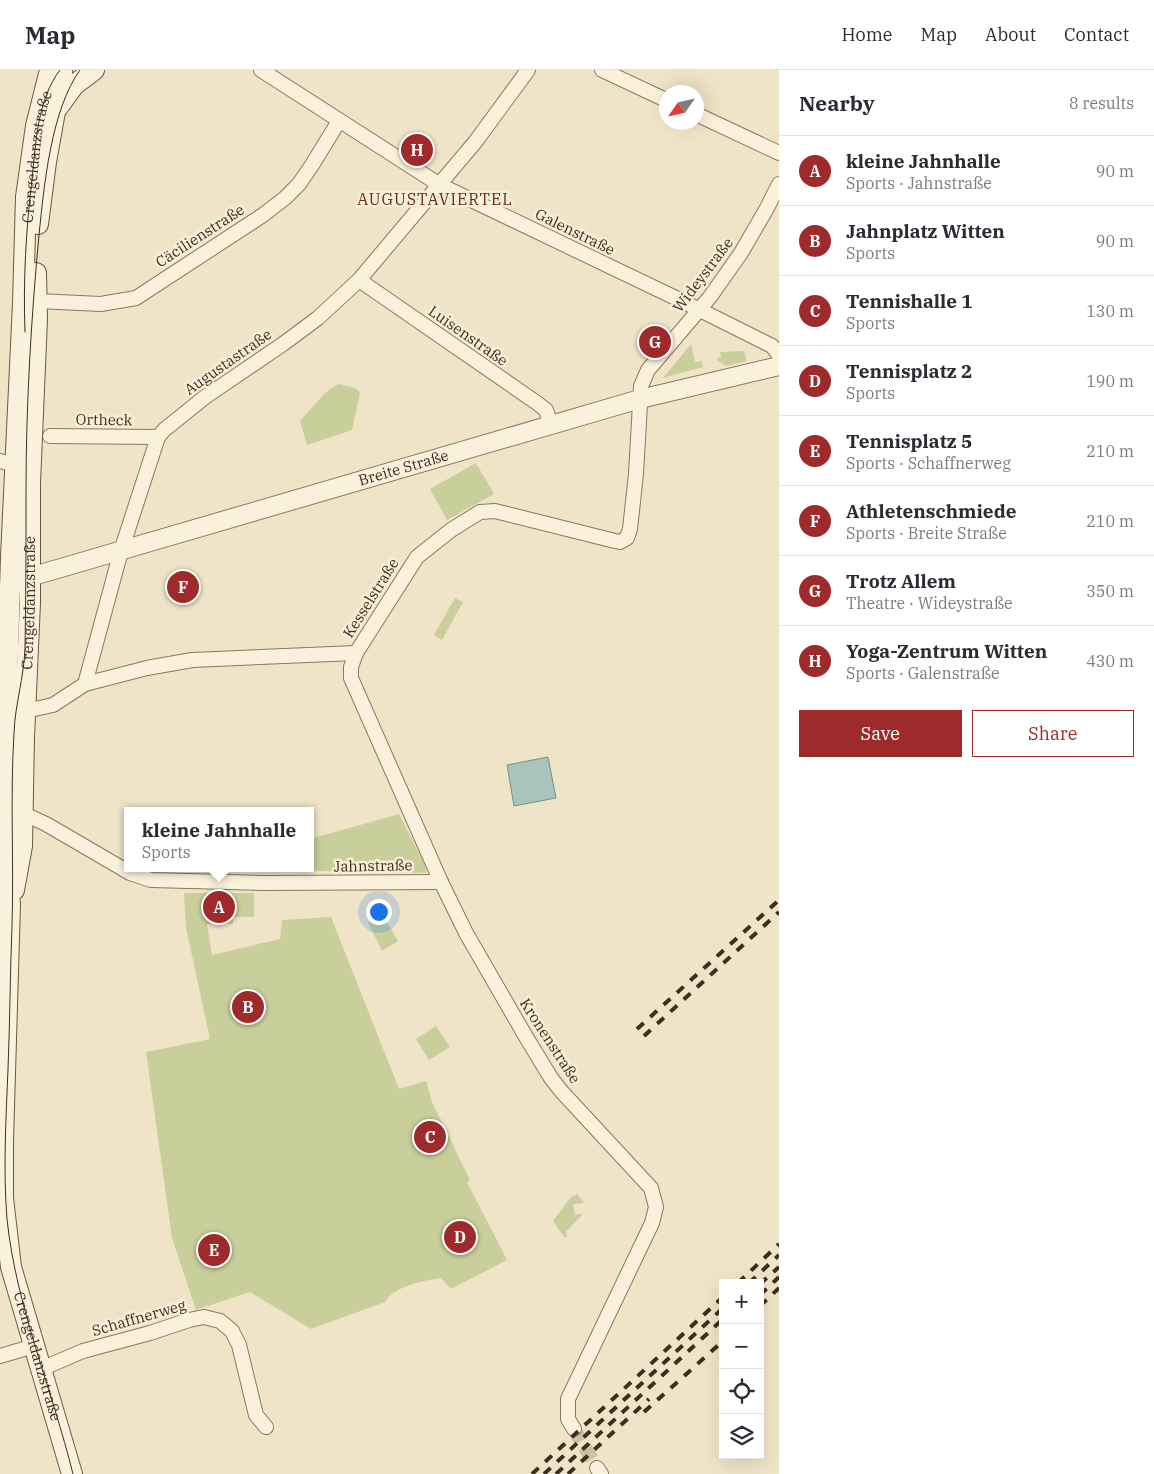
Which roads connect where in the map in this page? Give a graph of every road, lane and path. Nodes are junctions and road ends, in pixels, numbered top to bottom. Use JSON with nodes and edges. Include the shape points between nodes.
{"nodes":[{"id":1,"x":94,"y":70,"type":"edge"},
{"id":2,"x":261,"y":70,"type":"edge"},
{"id":3,"x":528,"y":70,"type":"edge"},
{"id":4,"x":602,"y":70,"type":"edge"},
{"id":5,"x":54,"y":71,"type":"edge"},
{"id":6,"x":659,"y":97,"type":"edge"},
{"id":7,"x":50,"y":113,"type":"junction"},
{"id":8,"x":704,"y":118,"type":"edge"},
{"id":9,"x":339,"y":121,"type":"junction"},
{"id":10,"x":779,"y":153,"type":"edge"},
{"id":11,"x":779,"y":184,"type":"edge"},
{"id":12,"x":440,"y":185,"type":"junction"},
{"id":13,"x":359,"y":280,"type":"junction"},
{"id":14,"x":30,"y":302,"type":"junction"},
{"id":15,"x":698,"y":310,"type":"junction"},
{"id":16,"x":779,"y":355,"type":"edge"},
{"id":17,"x":779,"y":366,"type":"edge"},
{"id":18,"x":640,"y":399,"type":"junction"},
{"id":19,"x":550,"y":425,"type":"junction"},
{"id":20,"x":50,"y":436,"type":"dead end"},
{"id":21,"x":158,"y":437,"type":"junction"},
{"id":22,"x":7,"y":463,"type":"edge"},
{"id":23,"x":30,"y":483,"type":"junction"},
{"id":24,"x":630,"y":529,"type":"joint"},
{"id":25,"x":121,"y":551,"type":"junction"},
{"id":26,"x":30,"y":577,"type":"junction"},
{"id":27,"x":10,"y":600,"type":"junction"},
{"id":28,"x":356,"y":653,"type":"junction"},
{"id":29,"x":85,"y":684,"type":"junction"},
{"id":30,"x":3,"y":702,"type":"edge"},
{"id":31,"x":25,"y":711,"type":"junction"},
{"id":32,"x":3,"y":722,"type":"edge"},
{"id":33,"x":3,"y":804,"type":"junction"},
{"id":34,"x":22,"y":813,"type":"junction"},
{"id":35,"x":124,"y":870,"type":"edge"},
{"id":36,"x":128,"y":872,"type":"edge"},
{"id":37,"x":441,"y":882,"type":"junction"},
{"id":38,"x":10,"y":904,"type":"junction"},
{"id":39,"x":4,"y":968,"type":"edge"},
{"id":40,"x":2,"y":1219,"type":"edge"},
{"id":41,"x":34,"y":1346,"type":"junction"},
{"id":42,"x":0,"y":1356,"type":"edge"},
{"id":43,"x":41,"y":1369,"type":"junction"},
{"id":44,"x":266,"y":1428,"type":"dead end"},
{"id":45,"x":574,"y":1428,"type":"tunnel mouth"},
{"id":46,"x":72,"y":1474,"type":"edge"}],
"edges":[{"from":1,"to":7,"type":"main road","via":[[74,85]]},
{"from":2,"to":9,"type":"street","name":"Galenstraße"},
{"from":3,"to":12,"type":"street","name":"Augustastraße"},
{"from":4,"to":6,"type":"street"},
{"from":5,"to":7,"type":"main road","name":"Crengeldanzstraße"},
{"from":7,"to":14,"type":"main road","name":"Crengeldanzstraße","via":[[38,218],[36,274]]},
{"from":8,"to":10,"type":"street"},
{"from":9,"to":12,"type":"street","name":"Galenstraße"},
{"from":9,"to":14,"type":"street","name":"Cäcilienstraße","via":[[299,184],[285,198],[136,298],[101,304]]},
{"from":11,"to":15,"type":"street","name":"Wideystraße","via":[[741,253]]},
{"from":12,"to":13,"type":"street","name":"Augustastraße"},
{"from":12,"to":15,"type":"street","name":"Galenstraße"},
{"from":13,"to":19,"type":"street","name":"Luisenstraße","via":[[537,403],[546,410]]},
{"from":13,"to":21,"type":"street","name":"Augustastraße","via":[[318,318],[205,397]]},
{"from":14,"to":22,"type":"main road","name":"Crengeldanzstraße"},
{"from":14,"to":23,"type":"main road","name":"Crengeldanzstraße"},
{"from":15,"to":16,"type":"street","name":"Galenstraße","via":[[772,346]]},
{"from":15,"to":18,"type":"street","name":"Wideystraße","via":[[648,370]]},
{"from":17,"to":18,"type":"street","name":"Breite Straße"},
{"from":18,"to":19,"type":"street","name":"Breite Straße"},
{"from":18,"to":24,"type":"street","name":"Wideystraße"},
{"from":19,"to":25,"type":"street","name":"Breite Straße"},
{"from":20,"to":21,"type":"street","name":"Ortheck"},
{"from":21,"to":25,"type":"street","name":"Augustastraße"},
{"from":22,"to":23,"type":"street"},
{"from":22,"to":27,"type":"main road","name":"Crengeldanzstraße"},
{"from":23,"to":26,"type":"main road","name":"Crengeldanzstraße"},
{"from":24,"to":28,"type":"street","name":"Kesselstraße","via":[[627,538],[620,542],[496,511],[480,512],[417,557]]},
{"from":25,"to":26,"type":"street","name":"Breite Straße"},
{"from":25,"to":29,"type":"street","name":"Augustastraße"},
{"from":26,"to":27,"type":"main road"},
{"from":26,"to":31,"type":"main road","name":"Crengeldanzstraße"},
{"from":27,"to":30,"type":"main road","name":"Crengeldanzstraße"},
{"from":28,"to":29,"type":"street","name":"Kesselstraße","via":[[192,660]]},
{"from":28,"to":37,"type":"street","name":"Kronenstraße","via":[[351,678]]},
{"from":29,"to":31,"type":"street","via":[[53,705]]},
{"from":30,"to":31,"type":"main road"},
{"from":30,"to":32,"type":"main road","name":"Crengeldanzstraße"},
{"from":31,"to":32,"type":"main road"},
{"from":31,"to":34,"type":"main road","name":"Crengeldanzstraße"},
{"from":32,"to":33,"type":"main road","name":"Crengeldanzstraße"},
{"from":33,"to":34,"type":"main road"},
{"from":33,"to":38,"type":"main road","name":"Crengeldanzstraße","via":[[3,848]]},
{"from":34,"to":35,"type":"street","name":"Jahnstraße"},
{"from":34,"to":38,"type":"main road","name":"Crengeldanzstraße","via":[[22,846]]},
{"from":36,"to":37,"type":"street","name":"Jahnstraße","via":[[151,880]]},
{"from":37,"to":45,"type":"street","name":"Kronenstraße","via":[[466,933],[551,1078],[642,1176],[651,1188],[656,1207],[652,1223],[568,1399],[568,1419]]},
{"from":38,"to":39,"type":"main road","name":"Crengeldanzstraße"},
{"from":39,"to":40,"type":"main road","name":"Crengeldanzstraße"},
{"from":40,"to":41,"type":"main road","name":"Crengeldanzstraße","via":[[11,1267]]},
{"from":41,"to":42,"type":"street"},
{"from":41,"to":43,"type":"main road","name":"Crengeldanzstraße"},
{"from":43,"to":44,"type":"street","name":"Schaffnerweg","via":[[83,1351],[204,1317],[220,1322],[232,1331],[239,1345],[256,1415]]},
{"from":43,"to":46,"type":"main road","name":"Crengeldanzstraße"}]}
